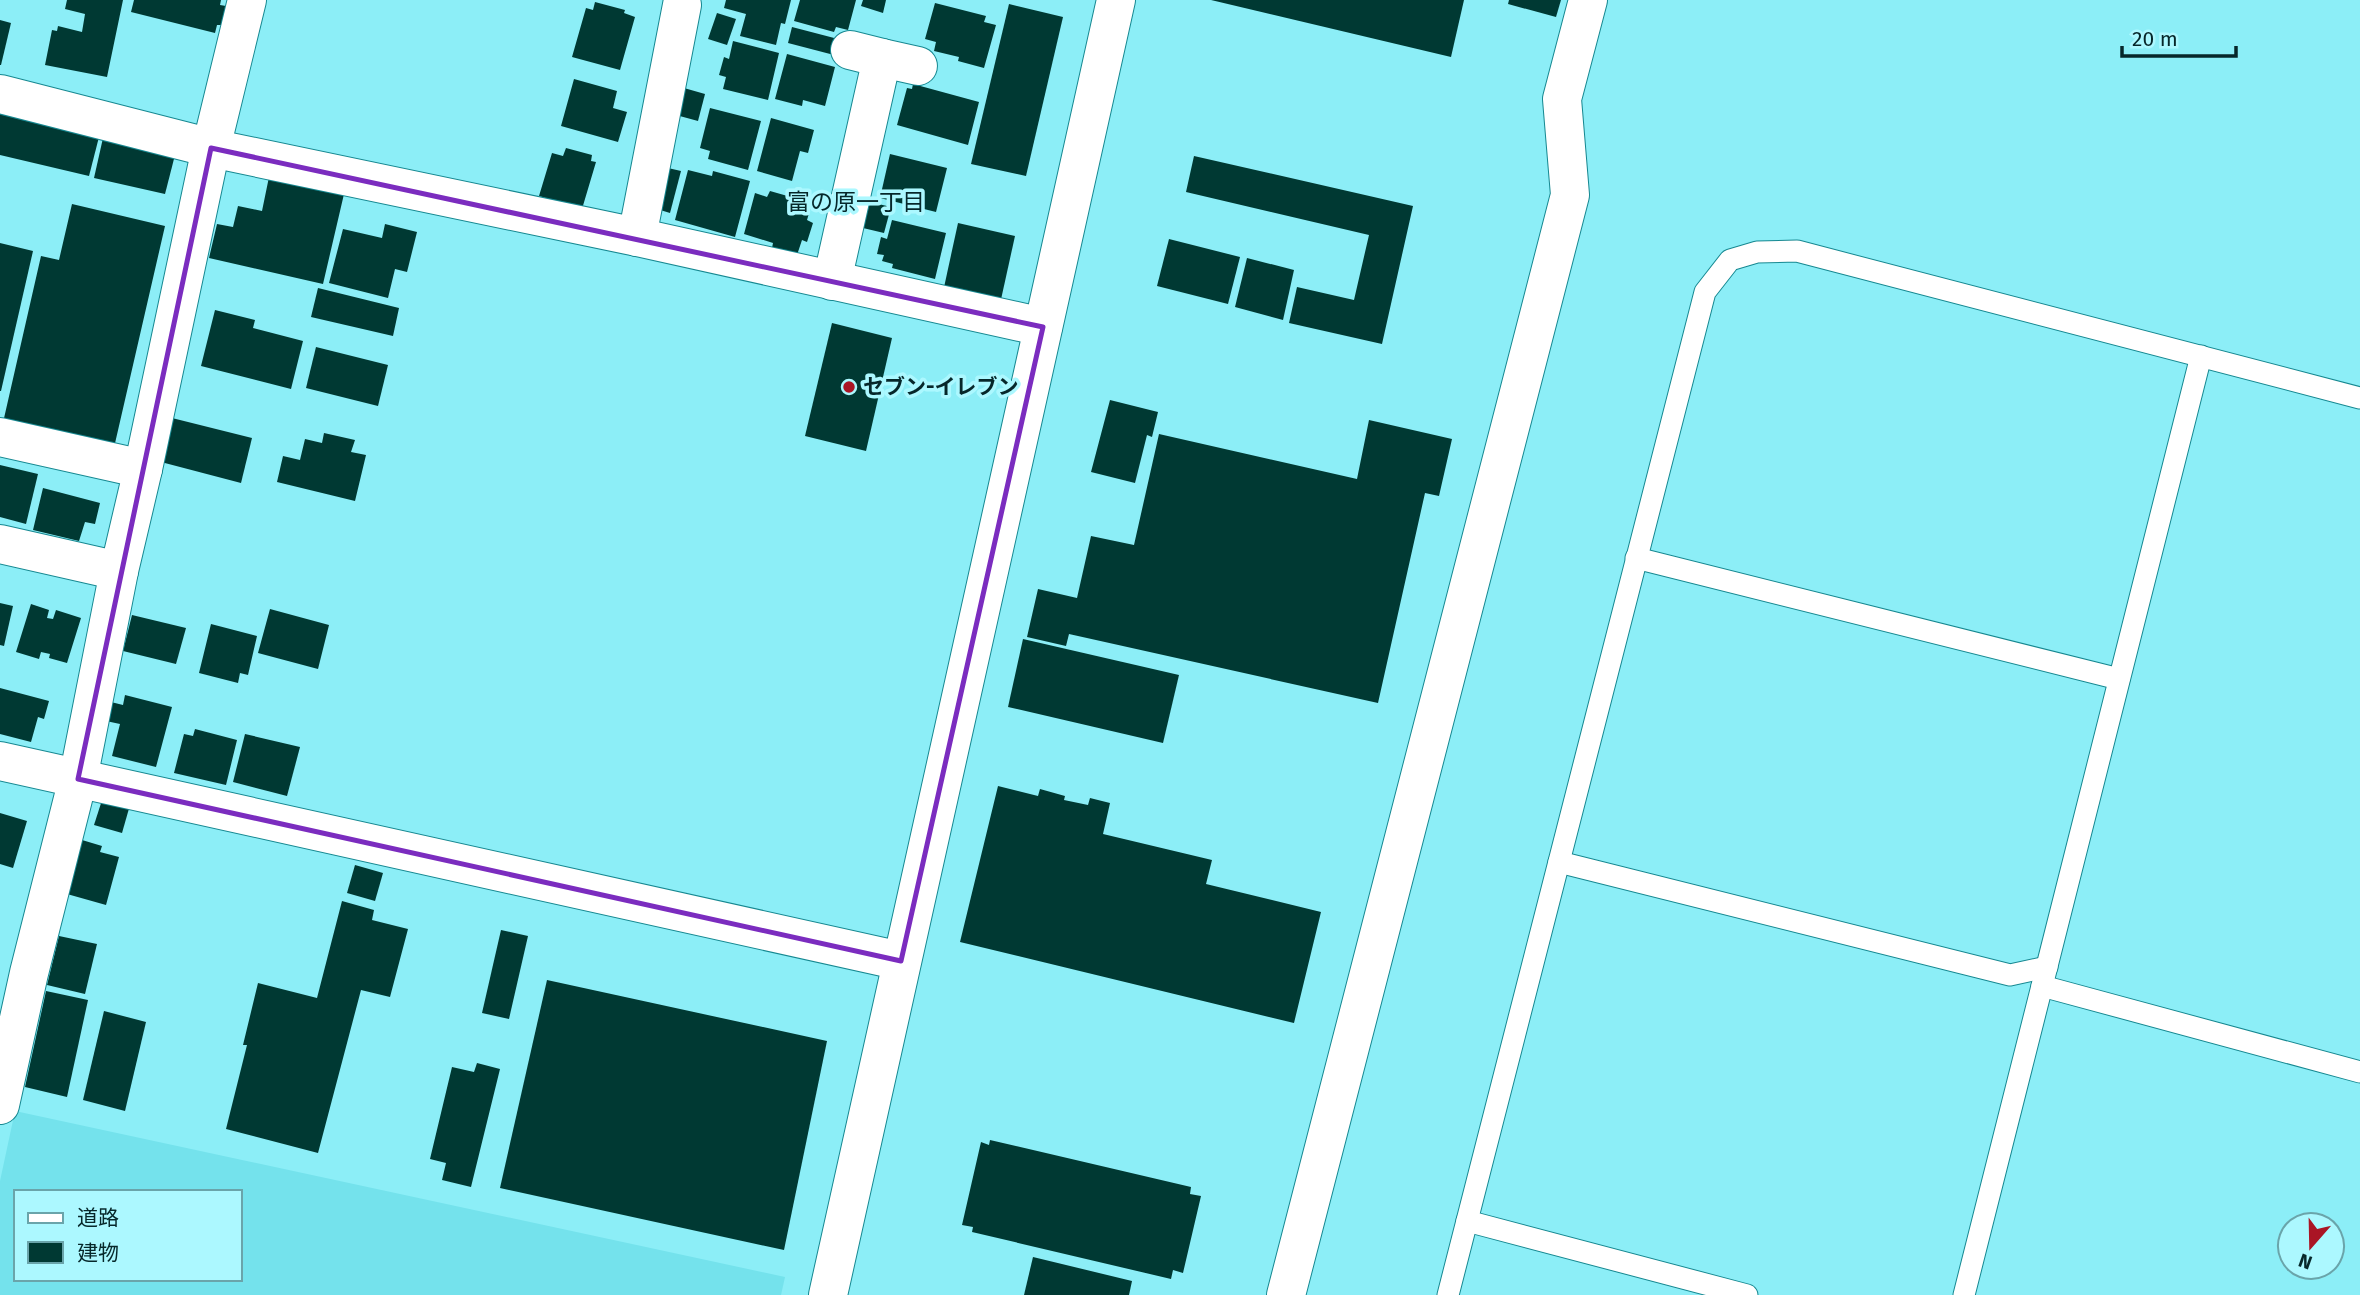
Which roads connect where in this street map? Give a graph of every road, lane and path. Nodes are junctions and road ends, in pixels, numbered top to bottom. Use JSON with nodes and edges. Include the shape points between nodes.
{"nodes":[{"id":1,"x":247,"y":0,"type":"edge"},
{"id":2,"x":1116,"y":0,"type":"edge"},
{"id":3,"x":1588,"y":0,"type":"edge"},
{"id":4,"x":682,"y":5,"type":"dead end"},
{"id":5,"x":883,"y":58,"type":"dead end"},
{"id":6,"x":0,"y":94,"type":"edge"},
{"id":7,"x":211,"y":148,"type":"junction"},
{"id":8,"x":637,"y":237,"type":"junction"},
{"id":9,"x":832,"y":281,"type":"junction"},
{"id":10,"x":1043,"y":327,"type":"junction"},
{"id":11,"x":2201,"y":356,"type":"junction"},
{"id":12,"x":2360,"y":398,"type":"edge"},
{"id":13,"x":0,"y":437,"type":"edge"},
{"id":14,"x":143,"y":469,"type":"junction"},
{"id":15,"x":0,"y":544,"type":"edge"},
{"id":16,"x":1636,"y":558,"type":"junction"},
{"id":17,"x":119,"y":571,"type":"junction"},
{"id":18,"x":2119,"y":679,"type":"junction"},
{"id":19,"x":0,"y":761,"type":"edge"},
{"id":20,"x":78,"y":779,"type":"junction"},
{"id":21,"x":1559,"y":862,"type":"junction"},
{"id":22,"x":901,"y":961,"type":"junction"},
{"id":23,"x":15,"y":970,"type":"edge"},
{"id":24,"x":2045,"y":976,"type":"junction"},
{"id":25,"x":2360,"y":1072,"type":"edge"},
{"id":26,"x":0,"y":1105,"type":"edge"},
{"id":27,"x":1467,"y":1221,"type":"junction"},
{"id":28,"x":828,"y":1295,"type":"edge"},
{"id":29,"x":1286,"y":1295,"type":"edge"},
{"id":30,"x":1448,"y":1295,"type":"edge"},
{"id":31,"x":1746,"y":1295,"type":"edge"},
{"id":32,"x":1964,"y":1295,"type":"edge"}],
"edges":[{"from":1,"to":7,"type":"street"},
{"from":2,"to":10,"type":"street"},
{"from":3,"to":29,"type":"street","via":[[1562,99],[1570,195]]},
{"from":4,"to":8,"type":"street"},
{"from":5,"to":9,"type":"street"},
{"from":6,"to":7,"type":"street"},
{"from":7,"to":8,"type":"street"},
{"from":7,"to":14,"type":"street"},
{"from":8,"to":9,"type":"street"},
{"from":9,"to":10,"type":"street"},
{"from":10,"to":22,"type":"street"},
{"from":11,"to":12,"type":"lane"},
{"from":11,"to":16,"type":"lane","via":[[1797,251],[1757,252],[1730,260],[1705,292]]},
{"from":11,"to":18,"type":"lane"},
{"from":13,"to":14,"type":"street"},
{"from":14,"to":17,"type":"street"},
{"from":15,"to":17,"type":"street"},
{"from":16,"to":18,"type":"lane"},
{"from":16,"to":21,"type":"lane"},
{"from":17,"to":20,"type":"street"},
{"from":18,"to":24,"type":"lane"},
{"from":19,"to":20,"type":"street"},
{"from":20,"to":22,"type":"street"},
{"from":20,"to":23,"type":"street"},
{"from":21,"to":24,"type":"lane","via":[[2010,975]]},
{"from":21,"to":27,"type":"lane"},
{"from":22,"to":28,"type":"street"},
{"from":23,"to":26,"type":"street"},
{"from":24,"to":25,"type":"lane"},
{"from":24,"to":32,"type":"lane"},
{"from":27,"to":30,"type":"lane"},
{"from":27,"to":31,"type":"lane"}]}
